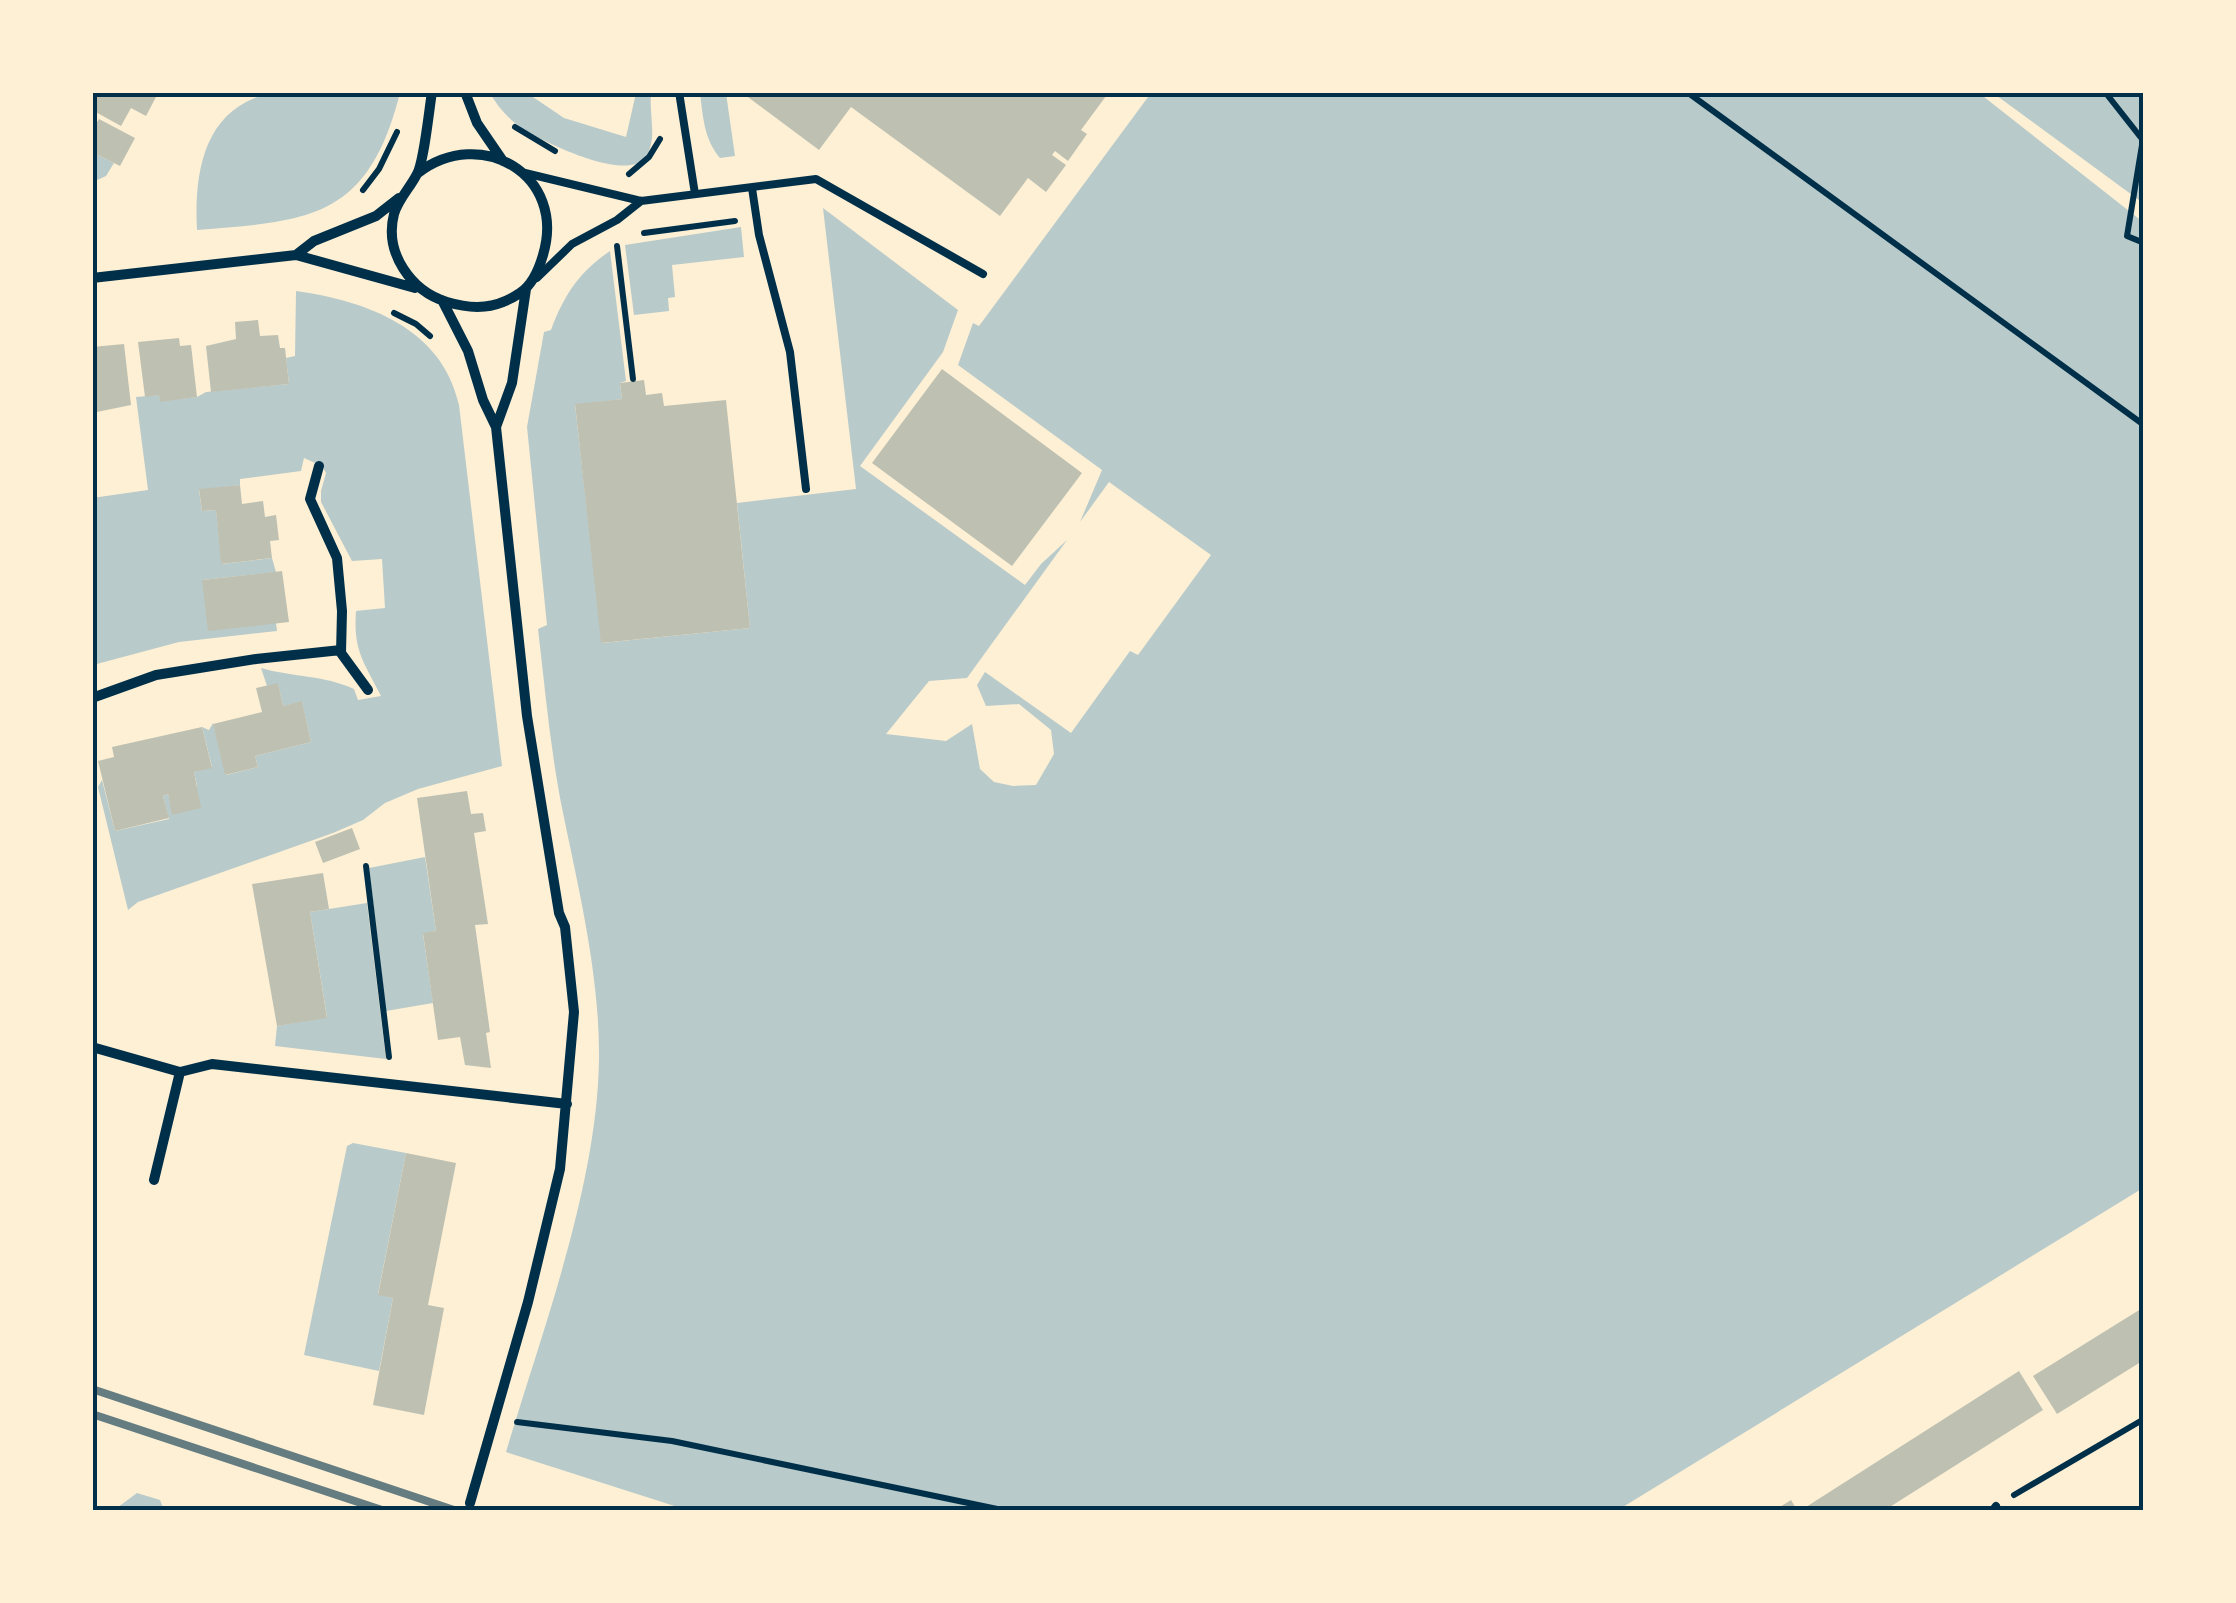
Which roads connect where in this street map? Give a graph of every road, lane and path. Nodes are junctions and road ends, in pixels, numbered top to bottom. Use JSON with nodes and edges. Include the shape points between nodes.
{"nodes":[{"id":1,"x":432,"y":92,"type":"edge"},
{"id":2,"x":465,"y":92,"type":"edge"},
{"id":3,"x":679,"y":92,"type":"edge"},
{"id":4,"x":1687,"y":92,"type":"edge"},
{"id":5,"x":2104,"y":92,"type":"edge"},
{"id":6,"x":504,"y":118,"type":"dead end"},
{"id":7,"x":401,"y":121,"type":"dead end"},
{"id":8,"x":660,"y":132,"type":"dead end"},
{"id":9,"x":2143,"y":139,"type":"edge"},
{"id":10,"x":562,"y":154,"type":"dead end"},
{"id":11,"x":504,"y":162,"type":"junction"},
{"id":12,"x":616,"y":172,"type":"dead end"},
{"id":13,"x":418,"y":173,"type":"junction"},
{"id":14,"x":525,"y":174,"type":"junction"},
{"id":15,"x":752,"y":188,"type":"junction"},
{"id":16,"x":358,"y":194,"type":"dead end"},
{"id":17,"x":695,"y":194,"type":"junction"},
{"id":18,"x":403,"y":196,"type":"junction"},
{"id":19,"x":641,"y":201,"type":"junction"},
{"id":20,"x":756,"y":218,"type":"junction"},
{"id":21,"x":2144,"y":244,"type":"edge"},
{"id":22,"x":296,"y":255,"type":"junction"},
{"id":23,"x":983,"y":274,"type":"dead end"},
{"id":24,"x":92,"y":278,"type":"edge"},
{"id":25,"x":526,"y":289,"type":"junction"},
{"id":26,"x":424,"y":291,"type":"junction"},
{"id":27,"x":442,"y":300,"type":"junction"},
{"id":28,"x":386,"y":310,"type":"dead end"},
{"id":29,"x":438,"y":346,"type":"dead end"},
{"id":30,"x":633,"y":379,"type":"dead end"},
{"id":31,"x":2144,"y":425,"type":"edge"},
{"id":32,"x":496,"y":427,"type":"junction"},
{"id":33,"x":319,"y":466,"type":"dead end"},
{"id":34,"x":806,"y":489,"type":"dead end"},
{"id":35,"x":341,"y":650,"type":"junction"},
{"id":36,"x":368,"y":690,"type":"dead end"},
{"id":37,"x":92,"y":698,"type":"edge"},
{"id":38,"x":366,"y":866,"type":"dead end"},
{"id":39,"x":92,"y":1047,"type":"edge"},
{"id":40,"x":180,"y":1072,"type":"junction"},
{"id":41,"x":388,"y":1084,"type":"junction"},
{"id":42,"x":567,"y":1104,"type":"junction"},
{"id":43,"x":154,"y":1180,"type":"dead end"},
{"id":44,"x":2144,"y":1419,"type":"edge"},
{"id":45,"x":494,"y":1420,"type":"junction"},
{"id":46,"x":470,"y":1503,"type":"dead end"},
{"id":47,"x":1994,"y":1508,"type":"edge"},
{"id":48,"x":1002,"y":1510,"type":"edge"}],
"edges":[{"from":1,"to":13,"type":"street"},
{"from":2,"to":11,"type":"street"},
{"from":3,"to":17,"type":"lane"},
{"from":4,"to":31,"type":"path"},
{"from":5,"to":9,"type":"path"},
{"from":6,"to":10,"type":"path"},
{"from":7,"to":16,"type":"path","via":[[388,155]]},
{"from":8,"to":12,"type":"path","via":[[656,150],[637,170]]},
{"from":9,"to":21,"type":"path","via":[[2127,236]]},
{"from":11,"to":13,"type":"street","via":[[458,154]]},
{"from":11,"to":14,"type":"street"},
{"from":13,"to":18,"type":"street"},
{"from":14,"to":19,"type":"lane"},
{"from":14,"to":25,"type":"street","via":[[540,192],[548,219],[542,262]]},
{"from":15,"to":17,"type":"lane"},
{"from":15,"to":20,"type":"lane"},
{"from":15,"to":23,"type":"lane","via":[[816,179]]},
{"from":17,"to":19,"type":"lane"},
{"from":18,"to":22,"type":"street"},
{"from":18,"to":26,"type":"street","via":[[393,220],[395,250],[406,275]]},
{"from":19,"to":25,"type":"lane","via":[[572,244]]},
{"from":20,"to":30,"type":"path","via":[[614,242]]},
{"from":20,"to":34,"type":"lane","via":[[790,352]]},
{"from":22,"to":24,"type":"street"},
{"from":22,"to":26,"type":"street"},
{"from":25,"to":27,"type":"street","via":[[489,307]]},
{"from":25,"to":32,"type":"street","via":[[512,384]]},
{"from":26,"to":27,"type":"street"},
{"from":27,"to":32,"type":"street"},
{"from":28,"to":29,"type":"path","via":[[416,324]]},
{"from":32,"to":42,"type":"street","via":[[536,781],[572,973]]},
{"from":33,"to":35,"type":"street","via":[[310,499],[338,558]]},
{"from":35,"to":36,"type":"street"},
{"from":35,"to":37,"type":"street","via":[[156,676]]},
{"from":38,"to":41,"type":"path"},
{"from":39,"to":40,"type":"street"},
{"from":40,"to":41,"type":"street","via":[[212,1064]]},
{"from":40,"to":43,"type":"street"},
{"from":41,"to":42,"type":"street"},
{"from":42,"to":45,"type":"street","via":[[556,1191]]},
{"from":44,"to":47,"type":"path"},
{"from":45,"to":46,"type":"street"},
{"from":45,"to":48,"type":"path","via":[[672,1441]]}]}
